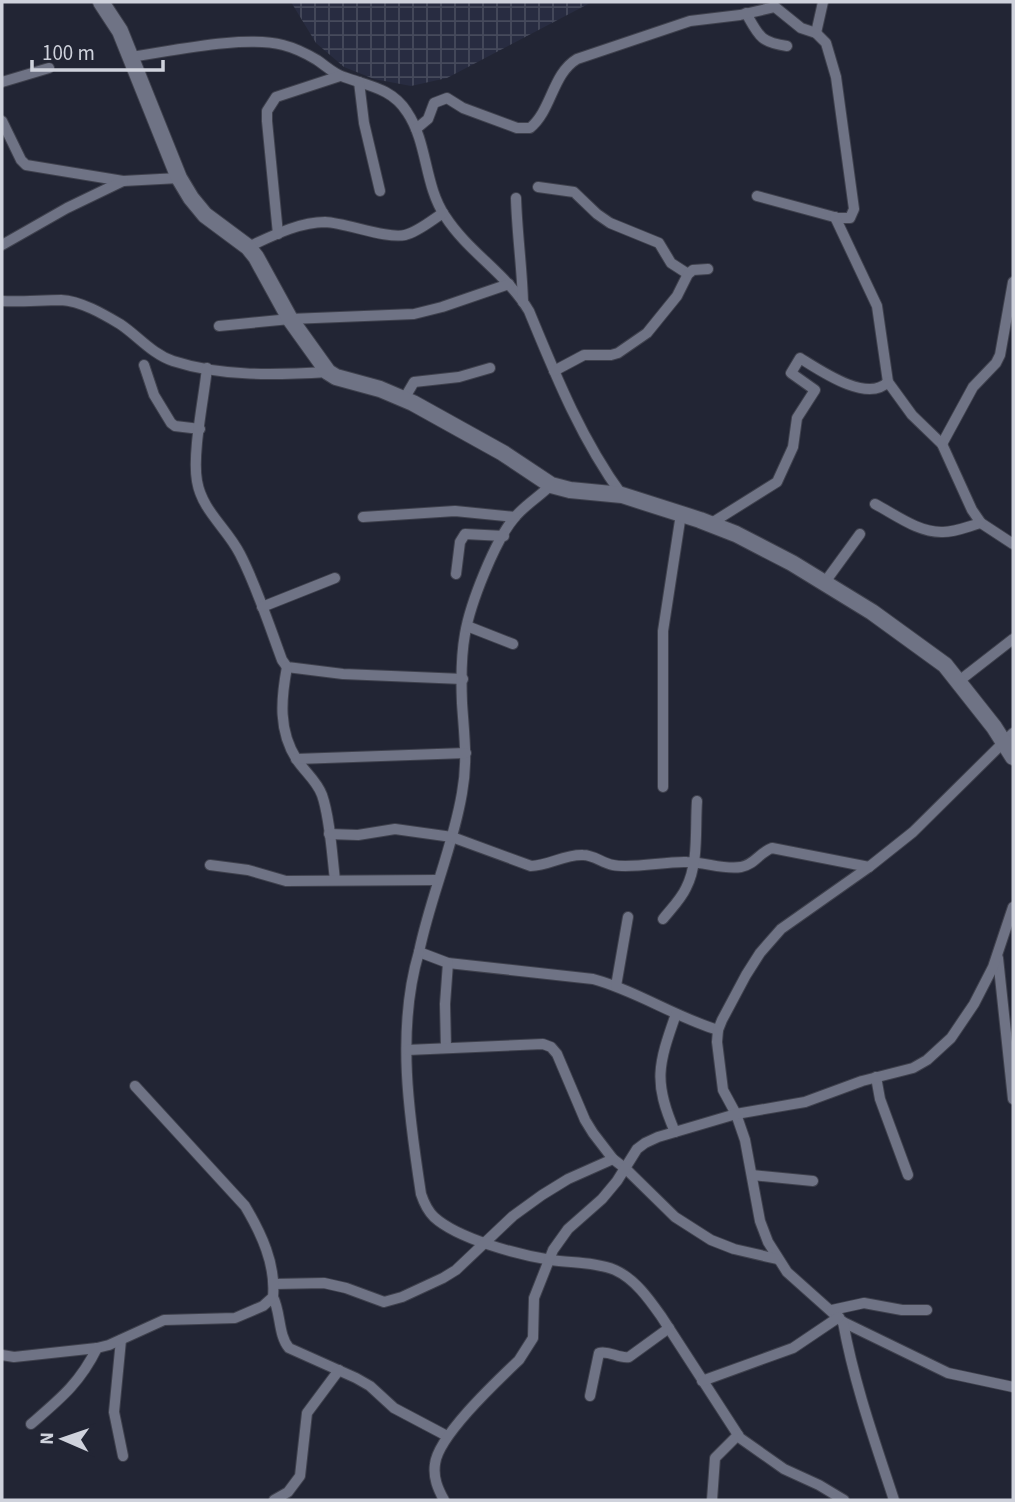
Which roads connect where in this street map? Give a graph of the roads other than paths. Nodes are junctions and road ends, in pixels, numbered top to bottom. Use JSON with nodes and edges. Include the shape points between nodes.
{"nodes":[{"id":1,"x":101,"y":2,"type":"edge"},
{"id":2,"x":820,"y":4,"type":"edge"},
{"id":3,"x":746,"y":13,"type":"junction"},
{"id":4,"x":816,"y":33,"type":"junction"},
{"id":5,"x":787,"y":46,"type":"dead end"},
{"id":6,"x":130,"y":57,"type":"junction"},
{"id":7,"x":49,"y":68,"type":"dead end"},
{"id":8,"x":340,"y":76,"type":"junction"},
{"id":9,"x":2,"y":82,"type":"edge"},
{"id":10,"x":359,"y":82,"type":"junction"},
{"id":11,"x":2,"y":121,"type":"edge"},
{"id":12,"x":416,"y":129,"type":"junction"},
{"id":13,"x":179,"y":178,"type":"junction"},
{"id":14,"x":123,"y":181,"type":"junction"},
{"id":15,"x":538,"y":187,"type":"dead end"},
{"id":16,"x":380,"y":191,"type":"dead end"},
{"id":17,"x":757,"y":196,"type":"dead end"},
{"id":18,"x":516,"y":198,"type":"dead end"},
{"id":19,"x":443,"y":213,"type":"junction"},
{"id":20,"x":835,"y":217,"type":"junction"},
{"id":21,"x":278,"y":234,"type":"junction"},
{"id":22,"x":2,"y":245,"type":"edge"},
{"id":23,"x":248,"y":247,"type":"junction"},
{"id":24,"x":708,"y":269,"type":"dead end"},
{"id":25,"x":688,"y":274,"type":"junction"},
{"id":26,"x":1013,"y":282,"type":"edge"},
{"id":27,"x":509,"y":284,"type":"junction"},
{"id":28,"x":2,"y":301,"type":"edge"},
{"id":29,"x":523,"y":302,"type":"junction"},
{"id":30,"x":290,"y":319,"type":"junction"},
{"id":31,"x":219,"y":326,"type":"dead end"},
{"id":32,"x":144,"y":365,"type":"dead end"},
{"id":33,"x":207,"y":368,"type":"junction"},
{"id":34,"x":490,"y":368,"type":"dead end"},
{"id":35,"x":554,"y":371,"type":"junction"},
{"id":36,"x":328,"y":372,"type":"junction"},
{"id":37,"x":888,"y":382,"type":"junction"},
{"id":38,"x":404,"y":399,"type":"junction"},
{"id":39,"x":200,"y":429,"type":"junction"},
{"id":40,"x":942,"y":444,"type":"junction"},
{"id":41,"x":551,"y":485,"type":"junction"},
{"id":42,"x":622,"y":495,"type":"junction"},
{"id":43,"x":875,"y":504,"type":"dead end"},
{"id":44,"x":681,"y":514,"type":"junction"},
{"id":45,"x":363,"y":517,"type":"dead end"},
{"id":46,"x":515,"y":517,"type":"junction"},
{"id":47,"x":981,"y":523,"type":"junction"},
{"id":48,"x":710,"y":524,"type":"junction"},
{"id":49,"x":860,"y":534,"type":"dead end"},
{"id":50,"x":504,"y":536,"type":"junction"},
{"id":51,"x":1013,"y":544,"type":"edge"},
{"id":52,"x":456,"y":574,"type":"dead end"},
{"id":53,"x":335,"y":578,"type":"dead end"},
{"id":54,"x":825,"y":582,"type":"junction"},
{"id":55,"x":262,"y":607,"type":"junction"},
{"id":56,"x":467,"y":626,"type":"junction"},
{"id":57,"x":1013,"y":639,"type":"edge"},
{"id":58,"x":513,"y":644,"type":"dead end"},
{"id":59,"x":287,"y":667,"type":"junction"},
{"id":60,"x":463,"y":679,"type":"junction"},
{"id":61,"x":959,"y":681,"type":"junction"},
{"id":62,"x":1009,"y":738,"type":"edge"},
{"id":63,"x":466,"y":753,"type":"junction"},
{"id":64,"x":1013,"y":757,"type":"edge"},
{"id":65,"x":296,"y":759,"type":"junction"},
{"id":66,"x":663,"y":787,"type":"dead end"},
{"id":67,"x":697,"y":801,"type":"dead end"},
{"id":68,"x":329,"y":834,"type":"junction"},
{"id":69,"x":452,"y":837,"type":"junction"},
{"id":70,"x":693,"y":863,"type":"junction"},
{"id":71,"x":210,"y":865,"type":"dead end"},
{"id":72,"x":869,"y":867,"type":"junction"},
{"id":73,"x":335,"y":880,"type":"junction"},
{"id":74,"x":437,"y":880,"type":"junction"},
{"id":75,"x":1012,"y":911,"type":"edge"},
{"id":76,"x":628,"y":917,"type":"dead end"},
{"id":77,"x":663,"y":919,"type":"dead end"},
{"id":78,"x":998,"y":951,"type":"junction"},
{"id":79,"x":419,"y":952,"type":"junction"},
{"id":80,"x":448,"y":963,"type":"junction"},
{"id":81,"x":616,"y":986,"type":"junction"},
{"id":82,"x":676,"y":1014,"type":"junction"},
{"id":83,"x":718,"y":1031,"type":"junction"},
{"id":84,"x":446,"y":1048,"type":"junction"},
{"id":85,"x":407,"y":1050,"type":"junction"},
{"id":86,"x":1012,"y":1061,"type":"edge"},
{"id":87,"x":876,"y":1077,"type":"junction"},
{"id":88,"x":135,"y":1086,"type":"dead end"},
{"id":89,"x":1013,"y":1098,"type":"edge"},
{"id":90,"x":736,"y":1114,"type":"junction"},
{"id":91,"x":675,"y":1132,"type":"junction"},
{"id":92,"x":613,"y":1159,"type":"junction"},
{"id":93,"x":626,"y":1169,"type":"junction"},
{"id":94,"x":752,"y":1175,"type":"junction"},
{"id":95,"x":908,"y":1175,"type":"dead end"},
{"id":96,"x":813,"y":1181,"type":"dead end"},
{"id":97,"x":483,"y":1242,"type":"junction"},
{"id":98,"x":777,"y":1259,"type":"junction"},
{"id":99,"x":548,"y":1260,"type":"junction"},
{"id":100,"x":274,"y":1284,"type":"junction"},
{"id":101,"x":273,"y":1297,"type":"junction"},
{"id":102,"x":927,"y":1310,"type":"dead end"},
{"id":103,"x":838,"y":1316,"type":"junction"},
{"id":104,"x":669,"y":1328,"type":"junction"},
{"id":105,"x":121,"y":1340,"type":"junction"},
{"id":106,"x":97,"y":1348,"type":"junction"},
{"id":107,"x":2,"y":1355,"type":"edge"},
{"id":108,"x":339,"y":1370,"type":"junction"},
{"id":109,"x":702,"y":1381,"type":"junction"},
{"id":110,"x":1013,"y":1387,"type":"edge"},
{"id":111,"x":590,"y":1396,"type":"dead end"},
{"id":112,"x":31,"y":1424,"type":"dead end"},
{"id":113,"x":738,"y":1435,"type":"junction"},
{"id":114,"x":447,"y":1436,"type":"junction"},
{"id":115,"x":123,"y":1456,"type":"dead end"},
{"id":116,"x":274,"y":1500,"type":"edge"},
{"id":117,"x":444,"y":1500,"type":"edge"},
{"id":118,"x":712,"y":1500,"type":"edge"},
{"id":119,"x":844,"y":1500,"type":"edge"},
{"id":120,"x":894,"y":1500,"type":"edge"}],
"edges":[{"from":1,"to":6,"type":"street"},
{"from":2,"to":4,"type":"street"},
{"from":3,"to":4,"type":"street","via":[[775,7],[801,28]]},
{"from":3,"to":5,"type":"street","via":[[760,37]]},
{"from":3,"to":12,"type":"street","via":[[690,21],[578,59],[565,69],[530,128],[517,128],[463,108],[447,97],[434,103],[428,118]]},
{"from":4,"to":20,"type":"street","via":[[826,43],[836,76],[854,198],[850,218]]},
{"from":6,"to":8,"type":"street","via":[[260,42],[301,52]]},
{"from":6,"to":13,"type":"street"},
{"from":7,"to":9,"type":"street"},
{"from":8,"to":10,"type":"street"},
{"from":8,"to":21,"type":"street","via":[[271,102],[267,121]]},
{"from":10,"to":12,"type":"street","via":[[397,99]]},
{"from":10,"to":16,"type":"street","via":[[366,137]]},
{"from":11,"to":14,"type":"street","via":[[26,165]]},
{"from":12,"to":19,"type":"street"},
{"from":13,"to":14,"type":"street"},
{"from":13,"to":23,"type":"street","via":[[205,215]]},
{"from":14,"to":22,"type":"street"},
{"from":15,"to":25,"type":"street","via":[[574,192],[610,223],[659,243],[671,263]]},
{"from":17,"to":20,"type":"street"},
{"from":18,"to":29,"type":"street"},
{"from":19,"to":21,"type":"street","via":[[405,235],[326,222]]},
{"from":19,"to":27,"type":"street","via":[[454,230]]},
{"from":20,"to":37,"type":"street","via":[[877,306]]},
{"from":21,"to":23,"type":"street"},
{"from":23,"to":30,"type":"street"},
{"from":24,"to":25,"type":"street"},
{"from":25,"to":35,"type":"street","via":[[677,296],[647,332],[618,353],[584,355]]},
{"from":26,"to":40,"type":"street","via":[[1000,355],[973,387]]},
{"from":27,"to":29,"type":"street"},
{"from":27,"to":30,"type":"street","via":[[414,314]]},
{"from":28,"to":33,"type":"street","via":[[74,302],[114,321],[171,360]]},
{"from":29,"to":35,"type":"street"},
{"from":30,"to":31,"type":"street"},
{"from":30,"to":36,"type":"street"},
{"from":32,"to":39,"type":"street","via":[[154,395],[171,423]]},
{"from":33,"to":36,"type":"street","via":[[268,375]]},
{"from":33,"to":39,"type":"street"},
{"from":34,"to":38,"type":"street","via":[[414,382]]},
{"from":35,"to":42,"type":"street","via":[[597,459]]},
{"from":36,"to":38,"type":"street"},
{"from":37,"to":40,"type":"street","via":[[912,415]]},
{"from":37,"to":48,"type":"street","via":[[869,391],[800,358],[792,373],[815,390],[797,418],[793,447],[777,482]]},
{"from":38,"to":41,"type":"street"},
{"from":39,"to":55,"type":"street","via":[[196,477],[202,501],[238,550]]},
{"from":40,"to":47,"type":"street"},
{"from":41,"to":42,"type":"street"},
{"from":41,"to":46,"type":"street"},
{"from":42,"to":44,"type":"street"},
{"from":43,"to":47,"type":"street","via":[[935,532]]},
{"from":44,"to":48,"type":"street"},
{"from":44,"to":66,"type":"street","via":[[663,641]]},
{"from":45,"to":46,"type":"street","via":[[455,511]]},
{"from":46,"to":50,"type":"street"},
{"from":47,"to":51,"type":"street"},
{"from":48,"to":54,"type":"street"},
{"from":49,"to":54,"type":"street"},
{"from":50,"to":52,"type":"street","via":[[465,534]]},
{"from":50,"to":56,"type":"street"},
{"from":53,"to":55,"type":"street"},
{"from":54,"to":61,"type":"street","via":[[916,642]]},
{"from":55,"to":59,"type":"street"},
{"from":56,"to":58,"type":"street"},
{"from":56,"to":60,"type":"street"},
{"from":57,"to":61,"type":"street"},
{"from":59,"to":60,"type":"street"},
{"from":59,"to":65,"type":"street","via":[[282,714]]},
{"from":60,"to":63,"type":"street"},
{"from":61,"to":62,"type":"street"},
{"from":62,"to":64,"type":"street"},
{"from":62,"to":72,"type":"street","via":[[913,832]]},
{"from":63,"to":65,"type":"street"},
{"from":63,"to":69,"type":"street"},
{"from":65,"to":68,"type":"street","via":[[322,793]]},
{"from":67,"to":70,"type":"street"},
{"from":68,"to":69,"type":"street","via":[[395,829]]},
{"from":68,"to":73,"type":"street"},
{"from":69,"to":70,"type":"street","via":[[531,866],[578,855],[619,866]]},
{"from":69,"to":74,"type":"street"},
{"from":70,"to":72,"type":"street","via":[[743,867],[772,848]]},
{"from":70,"to":77,"type":"street","via":[[687,886]]},
{"from":71,"to":73,"type":"street","via":[[286,881]]},
{"from":72,"to":83,"type":"street","via":[[771,939],[746,975]]},
{"from":73,"to":74,"type":"street"},
{"from":74,"to":79,"type":"street"},
{"from":75,"to":78,"type":"street"},
{"from":76,"to":81,"type":"street"},
{"from":78,"to":86,"type":"street"},
{"from":78,"to":87,"type":"street","via":[[981,993],[951,1038],[913,1068]]},
{"from":79,"to":80,"type":"street"},
{"from":79,"to":85,"type":"street"},
{"from":80,"to":81,"type":"street","via":[[593,979]]},
{"from":80,"to":84,"type":"street"},
{"from":81,"to":82,"type":"street"},
{"from":82,"to":83,"type":"street"},
{"from":82,"to":91,"type":"street","via":[[662,1057],[660,1089]]},
{"from":83,"to":90,"type":"street","via":[[723,1090]]},
{"from":84,"to":85,"type":"street"},
{"from":84,"to":92,"type":"street","via":[[551,1047],[585,1121]]},
{"from":85,"to":97,"type":"street","via":[[409,1116],[425,1206],[446,1226]]},
{"from":86,"to":89,"type":"street"},
{"from":87,"to":90,"type":"street","via":[[805,1102]]},
{"from":87,"to":95,"type":"street"},
{"from":88,"to":100,"type":"street","via":[[246,1206],[265,1245]]},
{"from":90,"to":91,"type":"street"},
{"from":90,"to":94,"type":"street"},
{"from":91,"to":93,"type":"street","via":[[645,1143]]},
{"from":92,"to":93,"type":"street"},
{"from":92,"to":97,"type":"street","via":[[557,1185]]},
{"from":93,"to":98,"type":"street","via":[[692,1229],[734,1249]]},
{"from":93,"to":99,"type":"street","via":[[602,1199],[568,1229]]},
{"from":94,"to":96,"type":"street"},
{"from":94,"to":98,"type":"street","via":[[760,1221]]},
{"from":97,"to":99,"type":"street"},
{"from":97,"to":100,"type":"street","via":[[456,1270],[391,1301],[324,1283]]},
{"from":98,"to":103,"type":"street"},
{"from":99,"to":104,"type":"street","via":[[615,1270],[635,1284]]},
{"from":99,"to":114,"type":"street","via":[[534,1298],[529,1346]]},
{"from":100,"to":101,"type":"street"},
{"from":101,"to":105,"type":"street","via":[[235,1318],[164,1320]]},
{"from":101,"to":108,"type":"street","via":[[286,1345]]},
{"from":102,"to":103,"type":"street","via":[[864,1303]]},
{"from":103,"to":109,"type":"street","via":[[793,1348]]},
{"from":103,"to":110,"type":"street","via":[[948,1373]]},
{"from":103,"to":120,"type":"street"},
{"from":104,"to":109,"type":"street"},
{"from":104,"to":111,"type":"street","via":[[629,1357],[599,1353]]},
{"from":105,"to":106,"type":"street"},
{"from":105,"to":115,"type":"street","via":[[114,1412]]},
{"from":106,"to":107,"type":"street"},
{"from":106,"to":112,"type":"street","via":[[71,1389]]},
{"from":108,"to":114,"type":"street","via":[[370,1386],[400,1412]]},
{"from":108,"to":116,"type":"street","via":[[307,1413],[300,1476],[288,1492]]},
{"from":109,"to":113,"type":"street"},
{"from":113,"to":118,"type":"street","via":[[715,1458]]},
{"from":113,"to":119,"type":"street","via":[[772,1462]]},
{"from":114,"to":117,"type":"street","via":[[434,1466]]}]}
